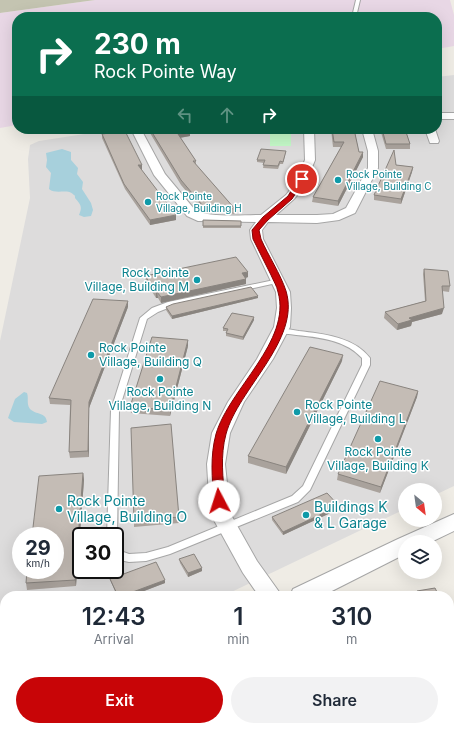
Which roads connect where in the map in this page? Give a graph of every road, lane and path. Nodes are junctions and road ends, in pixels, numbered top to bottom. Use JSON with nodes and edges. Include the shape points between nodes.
{"nodes":[{"id":1,"x":358,"y":0,"type":"edge"},
{"id":2,"x":355,"y":12,"type":"edge"},
{"id":3,"x":442,"y":116,"type":"edge"},
{"id":4,"x":454,"y":116,"type":"edge"},
{"id":5,"x":138,"y":134,"type":"edge"},
{"id":6,"x":309,"y":134,"type":"edge"},
{"id":7,"x":369,"y":134,"type":"edge"},
{"id":8,"x":432,"y":134,"type":"edge"},
{"id":9,"x":434,"y":141,"type":"dead end"},
{"id":10,"x":266,"y":218,"type":"junction"},
{"id":11,"x":279,"y":281,"type":"junction"},
{"id":12,"x":280,"y":330,"type":"junction"},
{"id":13,"x":454,"y":522,"type":"edge"},
{"id":14,"x":112,"y":527,"type":"edge"},
{"id":15,"x":228,"y":527,"type":"junction"},
{"id":16,"x":427,"y":535,"type":"edge"},
{"id":17,"x":398,"y":548,"type":"edge"},
{"id":18,"x":124,"y":557,"type":"edge"},
{"id":19,"x":267,"y":591,"type":"edge"},
{"id":20,"x":311,"y":591,"type":"edge"}],
"edges":[{"from":1,"to":2,"type":"lane"},
{"from":3,"to":4,"type":"street"},
{"from":5,"to":10,"type":"street","via":[[160,175],[191,213],[204,218]]},
{"from":6,"to":10,"type":"street","via":[[310,160],[305,172],[290,198]]},
{"from":7,"to":10,"type":"street","via":[[373,168],[350,210],[327,218]]},
{"from":8,"to":9,"type":"street"},
{"from":10,"to":11,"type":"street","via":[[255,235]]},
{"from":11,"to":12,"type":"street","via":[[284,308]]},
{"from":11,"to":14,"type":"lane","via":[[171,304],[155,310],[144,318],[115,410]]},
{"from":12,"to":15,"type":"street","via":[[265,359],[236,402],[221,433],[216,464],[220,513]]},
{"from":12,"to":15,"type":"lane","via":[[348,343],[363,353],[366,365],[307,488],[295,499]]},
{"from":13,"to":16,"type":"street"},
{"from":15,"to":18,"type":"lane","via":[[146,557]]},
{"from":15,"to":19,"type":"street","via":[[250,567]]},
{"from":17,"to":20,"type":"street"}]}
